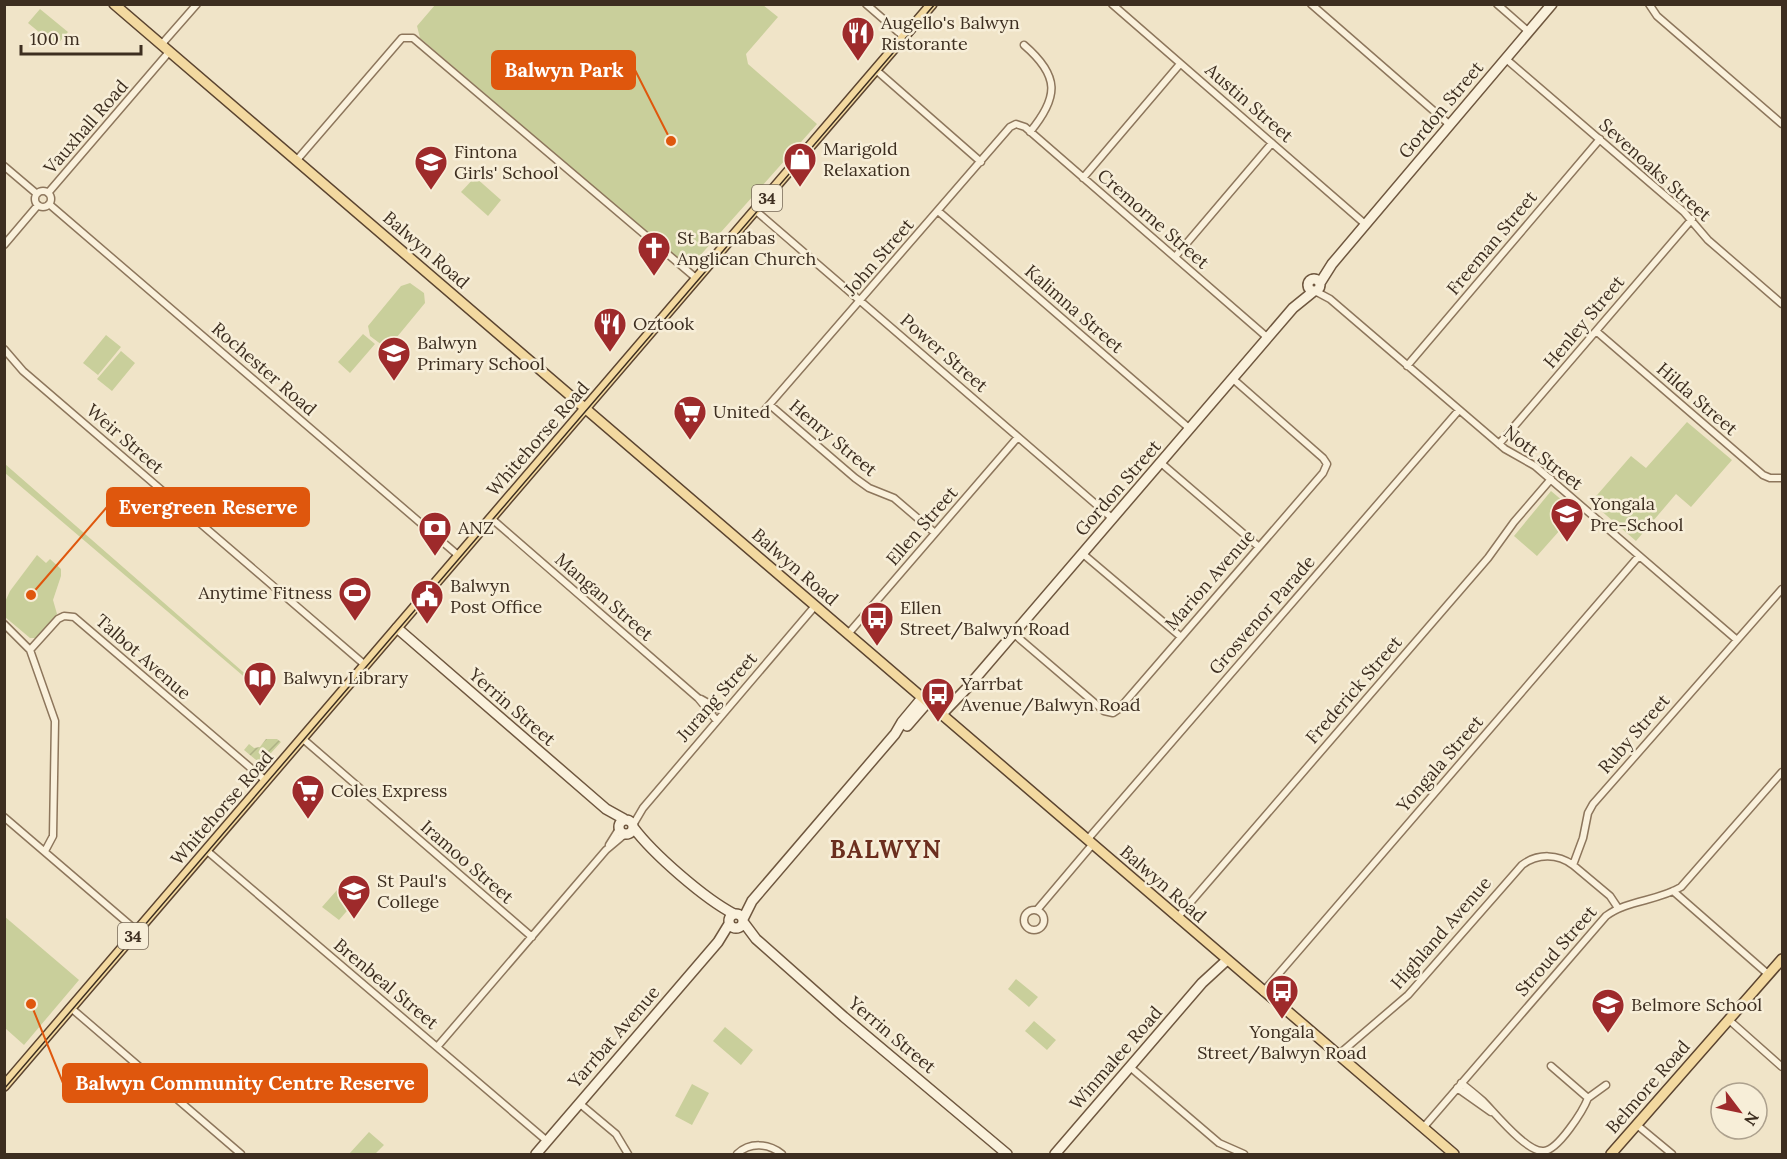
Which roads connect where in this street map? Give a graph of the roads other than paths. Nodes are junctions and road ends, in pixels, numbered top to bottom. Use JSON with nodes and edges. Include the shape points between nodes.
{"nodes":[{"id":1,"x":114,"y":4,"type":"edge"},
{"id":2,"x":197,"y":4,"type":"edge"},
{"id":3,"x":866,"y":4,"type":"edge"},
{"id":4,"x":932,"y":4,"type":"edge"},
{"id":5,"x":1112,"y":4,"type":"edge"},
{"id":6,"x":1311,"y":4,"type":"edge"},
{"id":7,"x":1497,"y":4,"type":"edge"},
{"id":8,"x":1552,"y":4,"type":"edge"},
{"id":9,"x":1649,"y":4,"type":"edge"},
{"id":10,"x":1529,"y":32,"type":"junction"},
{"id":11,"x":904,"y":37,"type":"junction"},
{"id":12,"x":1024,"y":45,"type":"dead end"},
{"id":13,"x":165,"y":49,"type":"junction"},
{"id":14,"x":1506,"y":59,"type":"junction"},
{"id":15,"x":1180,"y":64,"type":"junction"},
{"id":16,"x":876,"y":70,"type":"junction"},
{"id":17,"x":1017,"y":124,"type":"joint"},
{"id":18,"x":1782,"y":124,"type":"edge"},
{"id":19,"x":1450,"y":125,"type":"junction"},
{"id":20,"x":1030,"y":132,"type":"junction"},
{"id":21,"x":1600,"y":139,"type":"junction"},
{"id":22,"x":1272,"y":143,"type":"junction"},
{"id":23,"x":296,"y":161,"type":"junction"},
{"id":24,"x":981,"y":162,"type":"junction"},
{"id":25,"x":4,"y":166,"type":"edge"},
{"id":26,"x":1083,"y":178,"type":"junction"},
{"id":27,"x":48,"y":193,"type":"junction"},
{"id":28,"x":37,"y":194,"type":"junction"},
{"id":29,"x":49,"y":204,"type":"junction"},
{"id":30,"x":38,"y":205,"type":"junction"},
{"id":31,"x":756,"y":211,"type":"junction"},
{"id":32,"x":938,"y":211,"type":"junction"},
{"id":33,"x":1692,"y":219,"type":"junction"},
{"id":34,"x":1365,"y":224,"type":"junction"},
{"id":35,"x":4,"y":245,"type":"edge"},
{"id":36,"x":1174,"y":257,"type":"junction"},
{"id":37,"x":697,"y":279,"type":"junction"},
{"id":38,"x":1315,"y":286,"type":"junction"},
{"id":39,"x":861,"y":301,"type":"junction"},
{"id":40,"x":1782,"y":304,"type":"edge"},
{"id":41,"x":1596,"y":331,"type":"junction"},
{"id":42,"x":1268,"y":338,"type":"junction"},
{"id":43,"x":4,"y":349,"type":"edge"},
{"id":44,"x":1407,"y":366,"type":"junction"},
{"id":45,"x":1233,"y":380,"type":"junction"},
{"id":46,"x":770,"y":405,"type":"junction"},
{"id":47,"x":586,"y":409,"type":"junction"},
{"id":48,"x":1459,"y":410,"type":"junction"},
{"id":49,"x":764,"y":412,"type":"dead end"},
{"id":50,"x":1190,"y":429,"type":"junction"},
{"id":51,"x":1018,"y":437,"type":"junction"},
{"id":52,"x":1499,"y":444,"type":"junction"},
{"id":53,"x":1161,"y":463,"type":"junction"},
{"id":54,"x":1782,"y":478,"type":"edge"},
{"id":55,"x":1551,"y":479,"type":"junction"},
{"id":56,"x":492,"y":519,"type":"junction"},
{"id":57,"x":1113,"y":519,"type":"junction"},
{"id":58,"x":935,"y":533,"type":"junction"},
{"id":59,"x":1258,"y":547,"type":"junction"},
{"id":60,"x":1083,"y":554,"type":"junction"},
{"id":61,"x":459,"y":556,"type":"junction"},
{"id":62,"x":1639,"y":556,"type":"junction"},
{"id":63,"x":1782,"y":589,"type":"edge"},
{"id":64,"x":815,"y":606,"type":"junction"},
{"id":65,"x":4,"y":624,"type":"edge"},
{"id":66,"x":397,"y":628,"type":"junction"},
{"id":67,"x":848,"y":634,"type":"junction"},
{"id":68,"x":1014,"y":634,"type":"junction"},
{"id":69,"x":1181,"y":637,"type":"junction"},
{"id":70,"x":1737,"y":640,"type":"junction"},
{"id":71,"x":30,"y":650,"type":"junction"},
{"id":72,"x":365,"y":665,"type":"junction"},
{"id":73,"x":698,"y":698,"type":"junction"},
{"id":74,"x":925,"y":701,"type":"junction"},
{"id":75,"x":724,"y":712,"type":"junction"},
{"id":76,"x":943,"y":717,"type":"junction"},
{"id":77,"x":717,"y":721,"type":"junction"},
{"id":78,"x":303,"y":739,"type":"junction"},
{"id":79,"x":1782,"y":772,"type":"edge"},
{"id":80,"x":266,"y":782,"type":"junction"},
{"id":81,"x":4,"y":817,"type":"edge"},
{"id":82,"x":626,"y":827,"type":"junction"},
{"id":83,"x":1090,"y":843,"type":"junction"},
{"id":84,"x":207,"y":850,"type":"junction"},
{"id":85,"x":45,"y":851,"type":"junction"},
{"id":86,"x":1573,"y":865,"type":"junction"},
{"id":87,"x":1673,"y":891,"type":"junction"},
{"id":88,"x":1618,"y":908,"type":"junction"},
{"id":89,"x":1037,"y":910,"type":"dead end"},
{"id":90,"x":1177,"y":918,"type":"junction"},
{"id":91,"x":736,"y":922,"type":"junction"},
{"id":92,"x":138,"y":931,"type":"junction"},
{"id":93,"x":532,"y":937,"type":"junction"},
{"id":94,"x":1224,"y":958,"type":"junction"},
{"id":95,"x":1782,"y":959,"type":"edge"},
{"id":96,"x":1768,"y":975,"type":"junction"},
{"id":97,"x":1263,"y":992,"type":"junction"},
{"id":98,"x":71,"y":1008,"type":"junction"},
{"id":99,"x":1729,"y":1020,"type":"junction"},
{"id":100,"x":437,"y":1047,"type":"junction"},
{"id":101,"x":1338,"y":1055,"type":"junction"},
{"id":102,"x":1551,"y":1066,"type":"dead end"},
{"id":103,"x":1130,"y":1067,"type":"junction"},
{"id":104,"x":1782,"y":1067,"type":"edge"},
{"id":105,"x":1459,"y":1085,"type":"junction"},
{"id":106,"x":1606,"y":1085,"type":"dead end"},
{"id":107,"x":4,"y":1086,"type":"edge"},
{"id":108,"x":1588,"y":1098,"type":"junction"},
{"id":109,"x":579,"y":1103,"type":"junction"},
{"id":110,"x":1637,"y":1125,"type":"junction"},
{"id":111,"x":1423,"y":1128,"type":"junction"},
{"id":112,"x":547,"y":1141,"type":"junction"},
{"id":113,"x":1540,"y":1153,"type":"edge"},
{"id":114,"x":1055,"y":1154,"type":"edge"},
{"id":115,"x":242,"y":1155,"type":"edge"},
{"id":116,"x":536,"y":1155,"type":"edge"},
{"id":117,"x":628,"y":1155,"type":"edge"},
{"id":118,"x":737,"y":1155,"type":"edge"},
{"id":119,"x":782,"y":1155,"type":"edge"},
{"id":120,"x":1007,"y":1155,"type":"edge"},
{"id":121,"x":1244,"y":1155,"type":"edge"},
{"id":122,"x":1454,"y":1155,"type":"edge"},
{"id":123,"x":1611,"y":1155,"type":"edge"},
{"id":124,"x":1672,"y":1155,"type":"edge"}],
"edges":[{"from":1,"to":13,"type":"main road","name":"Balwyn Road"},
{"from":2,"to":13,"type":"street","name":"Vauxhall Road"},
{"from":3,"to":11,"type":"street"},
{"from":4,"to":11,"type":"main road","name":"Whitehorse Road","number":"34"},
{"from":5,"to":15,"type":"street","name":"Austin Street"},
{"from":6,"to":19,"type":"street"},
{"from":7,"to":10,"type":"street"},
{"from":8,"to":10,"type":"street","name":"Gordon Street"},
{"from":9,"to":18,"type":"street"},
{"from":10,"to":14,"type":"street","name":"Gordon Street"},
{"from":11,"to":16,"type":"main road","name":"Whitehorse Road","number":"34"},
{"from":12,"to":20,"type":"street","via":[[1044,64],[1050,82],[1047,108]]},
{"from":13,"to":23,"type":"main road","name":"Balwyn Road"},
{"from":13,"to":27,"type":"street","name":"Vauxhall Road"},
{"from":14,"to":19,"type":"street","name":"Gordon Street"},
{"from":14,"to":21,"type":"street","name":"Sevenoaks Street"},
{"from":15,"to":22,"type":"street","name":"Austin Street"},
{"from":15,"to":26,"type":"street"},
{"from":16,"to":24,"type":"street"},
{"from":16,"to":31,"type":"main road","name":"Whitehorse Road","number":"34"},
{"from":17,"to":20,"type":"street","name":"Cremorne Street"},
{"from":17,"to":24,"type":"street","name":"John Street","via":[[1010,127]]},
{"from":19,"to":34,"type":"street","name":"Gordon Street"},
{"from":20,"to":26,"type":"street","name":"Cremorne Street"},
{"from":21,"to":33,"type":"street","name":"Sevenoaks Street"},
{"from":21,"to":44,"type":"street","name":"Freeman Street"},
{"from":22,"to":34,"type":"street","name":"Austin Street"},
{"from":22,"to":36,"type":"street"},
{"from":23,"to":37,"type":"street","via":[[402,38],[413,39]]},
{"from":23,"to":47,"type":"main road","name":"Balwyn Road"},
{"from":24,"to":32,"type":"street","name":"John Street"},
{"from":25,"to":28,"type":"street"},
{"from":26,"to":36,"type":"street","name":"Cremorne Street"},
{"from":27,"to":28,"type":"street"},
{"from":27,"to":29,"type":"street"},
{"from":28,"to":30,"type":"street"},
{"from":29,"to":30,"type":"street"},
{"from":29,"to":61,"type":"street","name":"Rochester Road"},
{"from":30,"to":35,"type":"street"},
{"from":31,"to":37,"type":"main road","name":"Whitehorse Road","number":"34"},
{"from":31,"to":39,"type":"street","name":"Power Street"},
{"from":32,"to":39,"type":"street","name":"John Street"},
{"from":32,"to":50,"type":"street","name":"Kalimna Street"},
{"from":33,"to":40,"type":"street","name":"Sevenoaks Street","via":[[1708,240]]},
{"from":33,"to":41,"type":"street","name":"Henley Street"},
{"from":34,"to":38,"type":"street","name":"Gordon Street"},
{"from":36,"to":42,"type":"street","name":"Cremorne Street"},
{"from":37,"to":47,"type":"main road","name":"Whitehorse Road","number":"34"},
{"from":38,"to":42,"type":"street","name":"Gordon Street"},
{"from":38,"to":44,"type":"street","name":"Nott Street"},
{"from":39,"to":46,"type":"street","name":"John Street"},
{"from":39,"to":51,"type":"street","name":"Power Street"},
{"from":41,"to":52,"type":"street","name":"Henley Street"},
{"from":41,"to":54,"type":"street","name":"Hilda Street","via":[[1763,476]]},
{"from":42,"to":45,"type":"street","name":"Gordon Street"},
{"from":43,"to":72,"type":"street","name":"Weir Street","via":[[23,371]]},
{"from":44,"to":48,"type":"street","name":"Nott Street"},
{"from":45,"to":50,"type":"street","name":"Gordon Street"},
{"from":45,"to":59,"type":"street","name":"Marion Avenue","via":[[1327,464]]},
{"from":46,"to":49,"type":"street","name":"John Street"},
{"from":46,"to":58,"type":"street","name":"Henry Street","via":[[863,484],[894,498]]},
{"from":47,"to":56,"type":"main road","name":"Whitehorse Road","number":"34"},
{"from":47,"to":64,"type":"main road","name":"Balwyn Road"},
{"from":48,"to":52,"type":"street","name":"Nott Street"},
{"from":48,"to":83,"type":"street","name":"Grosvenor Parade"},
{"from":50,"to":53,"type":"street","name":"Gordon Street"},
{"from":51,"to":57,"type":"street","name":"Power Street"},
{"from":51,"to":58,"type":"street","name":"Ellen Street"},
{"from":52,"to":55,"type":"street","name":"Nott Street"},
{"from":53,"to":57,"type":"street","name":"Gordon Street"},
{"from":53,"to":59,"type":"street"},
{"from":55,"to":62,"type":"street","name":"Nott Street"},
{"from":55,"to":90,"type":"street","name":"Frederick Street","via":[[1488,558]]},
{"from":56,"to":61,"type":"main road","name":"Whitehorse Road","number":"34"},
{"from":56,"to":73,"type":"street","name":"Mangan Street"},
{"from":57,"to":60,"type":"street","name":"Gordon Street"},
{"from":58,"to":67,"type":"street","name":"Ellen Street"},
{"from":59,"to":69,"type":"street","name":"Marion Avenue"},
{"from":60,"to":68,"type":"street","name":"Gordon Street"},
{"from":60,"to":69,"type":"street"},
{"from":61,"to":66,"type":"main road","name":"Whitehorse Road","number":"34"},
{"from":62,"to":70,"type":"street","name":"Nott Street"},
{"from":62,"to":97,"type":"street","name":"Yongala Street"},
{"from":63,"to":70,"type":"street","name":"Ruby Street"},
{"from":64,"to":67,"type":"main road","name":"Balwyn Road"},
{"from":64,"to":75,"type":"street","name":"Jurang Street"},
{"from":65,"to":71,"type":"street"},
{"from":66,"to":72,"type":"main road","name":"Whitehorse Road","number":"34"},
{"from":66,"to":82,"type":"street","name":"Yerrin Street"},
{"from":67,"to":74,"type":"main road","name":"Balwyn Road"},
{"from":68,"to":69,"type":"street","name":"Marion Avenue","via":[[1104,711],[1112,713]]},
{"from":68,"to":76,"type":"street","name":"Gordon Street","via":[[967,688],[961,701]]},
{"from":70,"to":86,"type":"street","name":"Ruby Street","via":[[1593,804]]},
{"from":71,"to":80,"type":"street","name":"Talbot Avenue","via":[[58,619],[74,617]]},
{"from":71,"to":85,"type":"street","via":[[55,722],[52,836]]},
{"from":72,"to":78,"type":"main road","name":"Whitehorse Road","number":"34"},
{"from":73,"to":75,"type":"street","name":"Mangan Street"},
{"from":73,"to":77,"type":"street","name":"Mangan Street"},
{"from":74,"to":76,"type":"main road","name":"Balwyn Road"},
{"from":74,"to":91,"type":"street","name":"Yarrbat Avenue"},
{"from":75,"to":77,"type":"street","name":"Jurang Street"},
{"from":76,"to":83,"type":"main road","name":"Balwyn Road"},
{"from":77,"to":82,"type":"street","name":"Jurang Street"},
{"from":78,"to":80,"type":"main road","name":"Whitehorse Road","number":"34"},
{"from":78,"to":93,"type":"street","name":"Iramoo Street"},
{"from":79,"to":87,"type":"street","name":"Stroud Street"},
{"from":80,"to":84,"type":"main road","name":"Whitehorse Road","number":"34"},
{"from":81,"to":85,"type":"street"},
{"from":82,"to":91,"type":"street","name":"Yerrin Street"},
{"from":82,"to":93,"type":"street","name":"Jurang Street"},
{"from":83,"to":89,"type":"street","name":"Grosvenor Parade"},
{"from":83,"to":90,"type":"main road","name":"Balwyn Road"},
{"from":84,"to":92,"type":"main road","name":"Whitehorse Road","number":"34"},
{"from":84,"to":100,"type":"street","name":"Brenbeal Street"},
{"from":85,"to":92,"type":"street"},
{"from":86,"to":88,"type":"street","via":[[1610,896]]},
{"from":86,"to":101,"type":"street","name":"Highland Avenue","via":[[1544,856],[1522,865],[1408,995]]},
{"from":87,"to":88,"type":"street","name":"Stroud Street"},
{"from":87,"to":96,"type":"street"},
{"from":88,"to":105,"type":"street","name":"Stroud Street","via":[[1606,916]]},
{"from":90,"to":94,"type":"main road","name":"Balwyn Road"},
{"from":91,"to":109,"type":"street","name":"Yarrbat Avenue"},
{"from":91,"to":120,"type":"street","name":"Yerrin Street"},
{"from":92,"to":98,"type":"main road","name":"Whitehorse Road","number":"34"},
{"from":93,"to":100,"type":"street","name":"Jurang Street"},
{"from":94,"to":97,"type":"main road","name":"Balwyn Road"},
{"from":94,"to":103,"type":"street","name":"Winmalee Road"},
{"from":95,"to":96,"type":"main road","name":"Belmore Road"},
{"from":96,"to":99,"type":"main road","name":"Belmore Road"},
{"from":97,"to":101,"type":"main road","name":"Balwyn Road"},
{"from":98,"to":107,"type":"main road","name":"Whitehorse Road","number":"34"},
{"from":98,"to":115,"type":"street"},
{"from":99,"to":104,"type":"street"},
{"from":99,"to":110,"type":"main road","name":"Belmore Road"},
{"from":100,"to":112,"type":"street","name":"Brenbeal Street"},
{"from":101,"to":111,"type":"main road","name":"Balwyn Road"},
{"from":102,"to":108,"type":"street"},
{"from":103,"to":114,"type":"street","name":"Winmalee Road"},
{"from":103,"to":121,"type":"street","via":[[1219,1143]]},
{"from":105,"to":111,"type":"street","name":"Stroud Street"},
{"from":105,"to":113,"type":"street"},
{"from":106,"to":108,"type":"street"},
{"from":108,"to":113,"type":"street","via":[[1563,1135]]},
{"from":109,"to":112,"type":"street","name":"Yarrbat Avenue"},
{"from":109,"to":117,"type":"street","via":[[616,1134]]},
{"from":110,"to":123,"type":"main road","name":"Belmore Road"},
{"from":110,"to":124,"type":"street"},
{"from":111,"to":122,"type":"main road","name":"Balwyn Road"},
{"from":112,"to":116,"type":"street","name":"Yarrbat Avenue"},
{"from":118,"to":119,"type":"street","via":[[756,1145]]}]}
